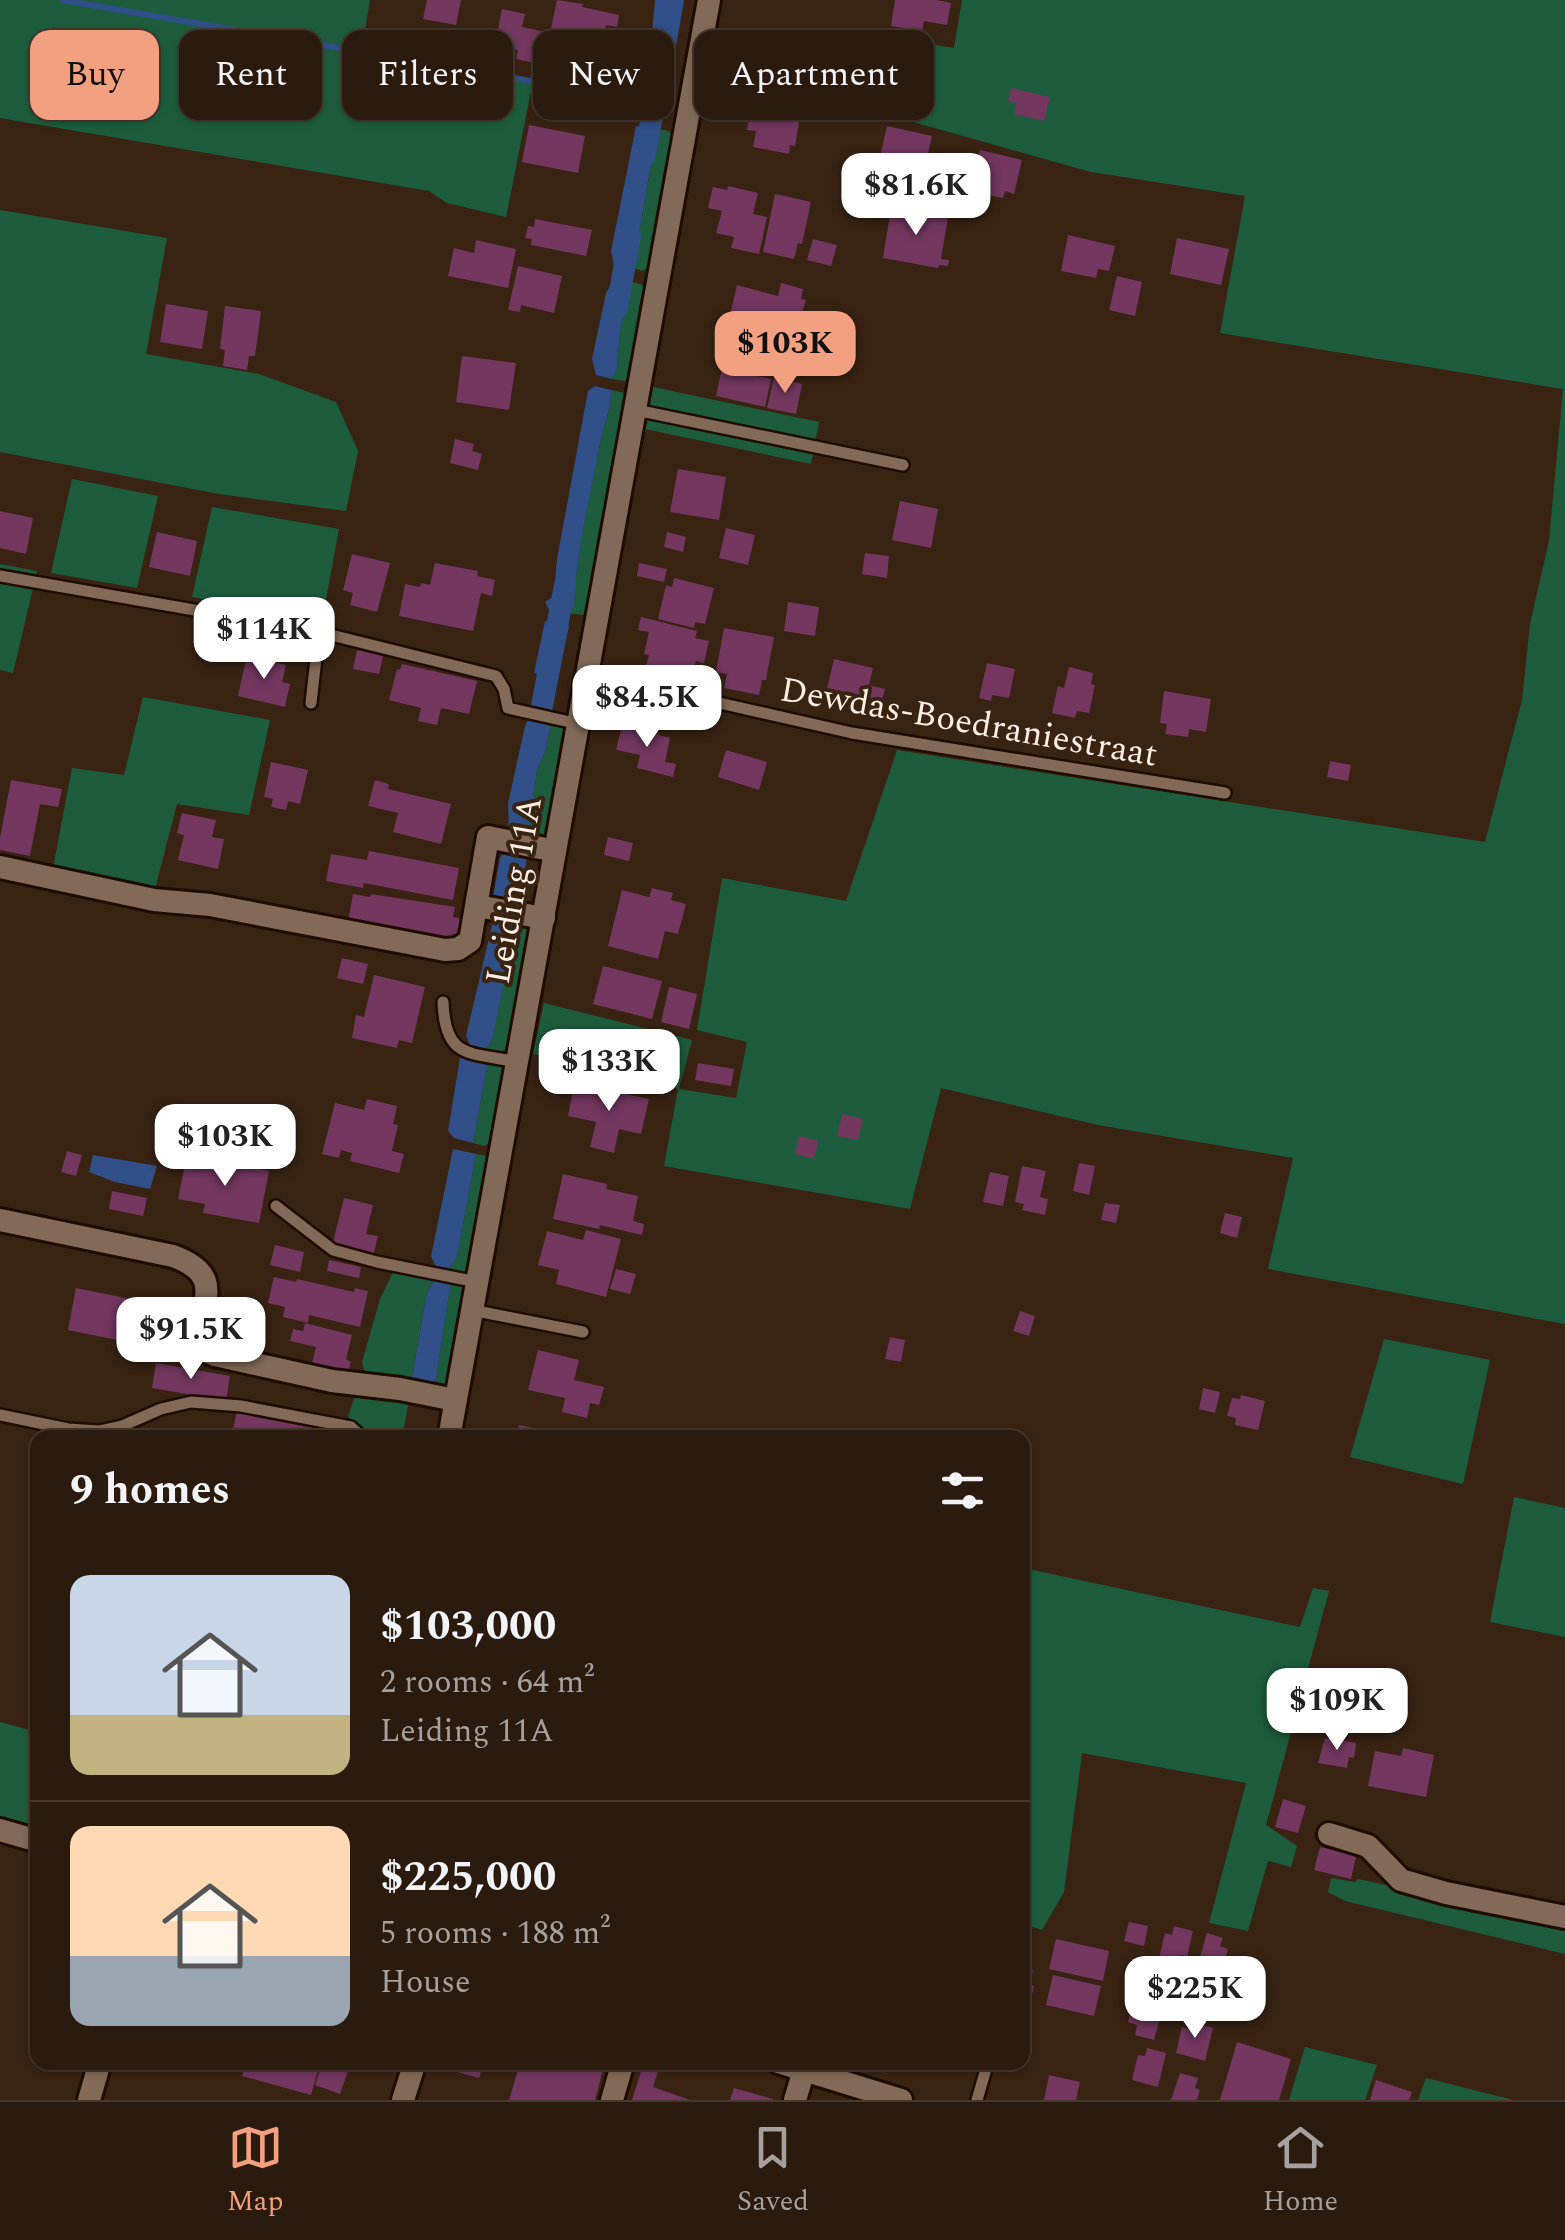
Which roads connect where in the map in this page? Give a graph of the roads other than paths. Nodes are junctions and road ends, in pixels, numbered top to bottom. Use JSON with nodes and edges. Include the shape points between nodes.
{"nodes":[{"id":1,"x":708,"y":0,"type":"edge"},
{"id":2,"x":636,"y":410,"type":"junction"},
{"id":3,"x":904,"y":465,"type":"dead end"},
{"id":4,"x":0,"y":576,"type":"edge"},
{"id":5,"x":319,"y":632,"type":"junction"},
{"id":6,"x":587,"y":682,"type":"junction"},
{"id":7,"x":311,"y":704,"type":"dead end"},
{"id":8,"x":572,"y":722,"type":"junction"},
{"id":9,"x":1225,"y":794,"type":"dead end"},
{"id":10,"x":548,"y":850,"type":"junction"},
{"id":11,"x":0,"y":867,"type":"edge"},
{"id":12,"x":486,"y":908,"type":"junction"},
{"id":13,"x":538,"y":917,"type":"junction"},
{"id":14,"x":443,"y":1002,"type":"dead end"},
{"id":15,"x":518,"y":1062,"type":"junction"},
{"id":16,"x":276,"y":1206,"type":"dead end"},
{"id":17,"x":0,"y":1220,"type":"edge"},
{"id":18,"x":477,"y":1282,"type":"junction"},
{"id":19,"x":472,"y":1310,"type":"junction"},
{"id":20,"x":583,"y":1332,"type":"dead end"},
{"id":21,"x":452,"y":1400,"type":"junction"},
{"id":22,"x":0,"y":1415,"type":"edge"},
{"id":23,"x":84,"y":1430,"type":"edge"},
{"id":24,"x":104,"y":1430,"type":"edge"},
{"id":25,"x":354,"y":1430,"type":"edge"},
{"id":26,"x":450,"y":1430,"type":"edge"},
{"id":27,"x":0,"y":1830,"type":"edge"},
{"id":28,"x":1329,"y":1834,"type":"dead end"},
{"id":29,"x":30,"y":1839,"type":"edge"},
{"id":30,"x":1565,"y":1918,"type":"edge"},
{"id":31,"x":98,"y":2070,"type":"edge"},
{"id":32,"x":412,"y":2070,"type":"edge"},
{"id":33,"x":621,"y":2070,"type":"edge"},
{"id":34,"x":804,"y":2070,"type":"joint"},
{"id":35,"x":986,"y":2070,"type":"edge"},
{"id":36,"x":89,"y":2100,"type":"edge"},
{"id":37,"x":403,"y":2100,"type":"edge"},
{"id":38,"x":612,"y":2100,"type":"edge"},
{"id":39,"x":795,"y":2100,"type":"edge"},
{"id":40,"x":901,"y":2100,"type":"edge"},
{"id":41,"x":978,"y":2100,"type":"edge"}],
"edges":[{"from":1,"to":2,"type":"street","name":"Leiding 11A"},
{"from":2,"to":3,"type":"lane"},
{"from":2,"to":6,"type":"street","name":"Leiding 11A"},
{"from":4,"to":5,"type":"lane"},
{"from":5,"to":7,"type":"lane"},
{"from":5,"to":8,"type":"lane","via":[[496,676],[508,708]]},
{"from":6,"to":8,"type":"street","name":"Leiding 11A"},
{"from":6,"to":9,"type":"lane","name":"Dewdas-Boedraniestraat"},
{"from":8,"to":10,"type":"street","name":"Leiding 11A"},
{"from":10,"to":12,"type":"street","via":[[488,838]]},
{"from":10,"to":13,"type":"street","name":"Leiding 11A"},
{"from":11,"to":12,"type":"street","via":[[445,950],[470,941]]},
{"from":12,"to":13,"type":"street"},
{"from":13,"to":15,"type":"street","name":"Leiding 11A"},
{"from":14,"to":15,"type":"lane","via":[[450,1042]]},
{"from":15,"to":18,"type":"street","name":"Leiding 11A"},
{"from":16,"to":18,"type":"lane","via":[[333,1250]]},
{"from":17,"to":21,"type":"street","via":[[194,1264],[205,1276],[200,1349],[214,1355]]},
{"from":18,"to":19,"type":"street","name":"Leiding 11A"},
{"from":19,"to":20,"type":"lane"},
{"from":19,"to":21,"type":"street","name":"Leiding 11A"},
{"from":21,"to":26,"type":"street","name":"Leiding 11A"},
{"from":22,"to":23,"type":"lane"},
{"from":24,"to":25,"type":"lane","via":[[191,1402]]},
{"from":27,"to":29,"type":"street"},
{"from":28,"to":30,"type":"street","via":[[1368,1846],[1401,1880]]},
{"from":31,"to":36,"type":"street"},
{"from":32,"to":37,"type":"street"},
{"from":33,"to":38,"type":"street"},
{"from":34,"to":39,"type":"street"},
{"from":34,"to":40,"type":"street"},
{"from":35,"to":41,"type":"lane"}]}
